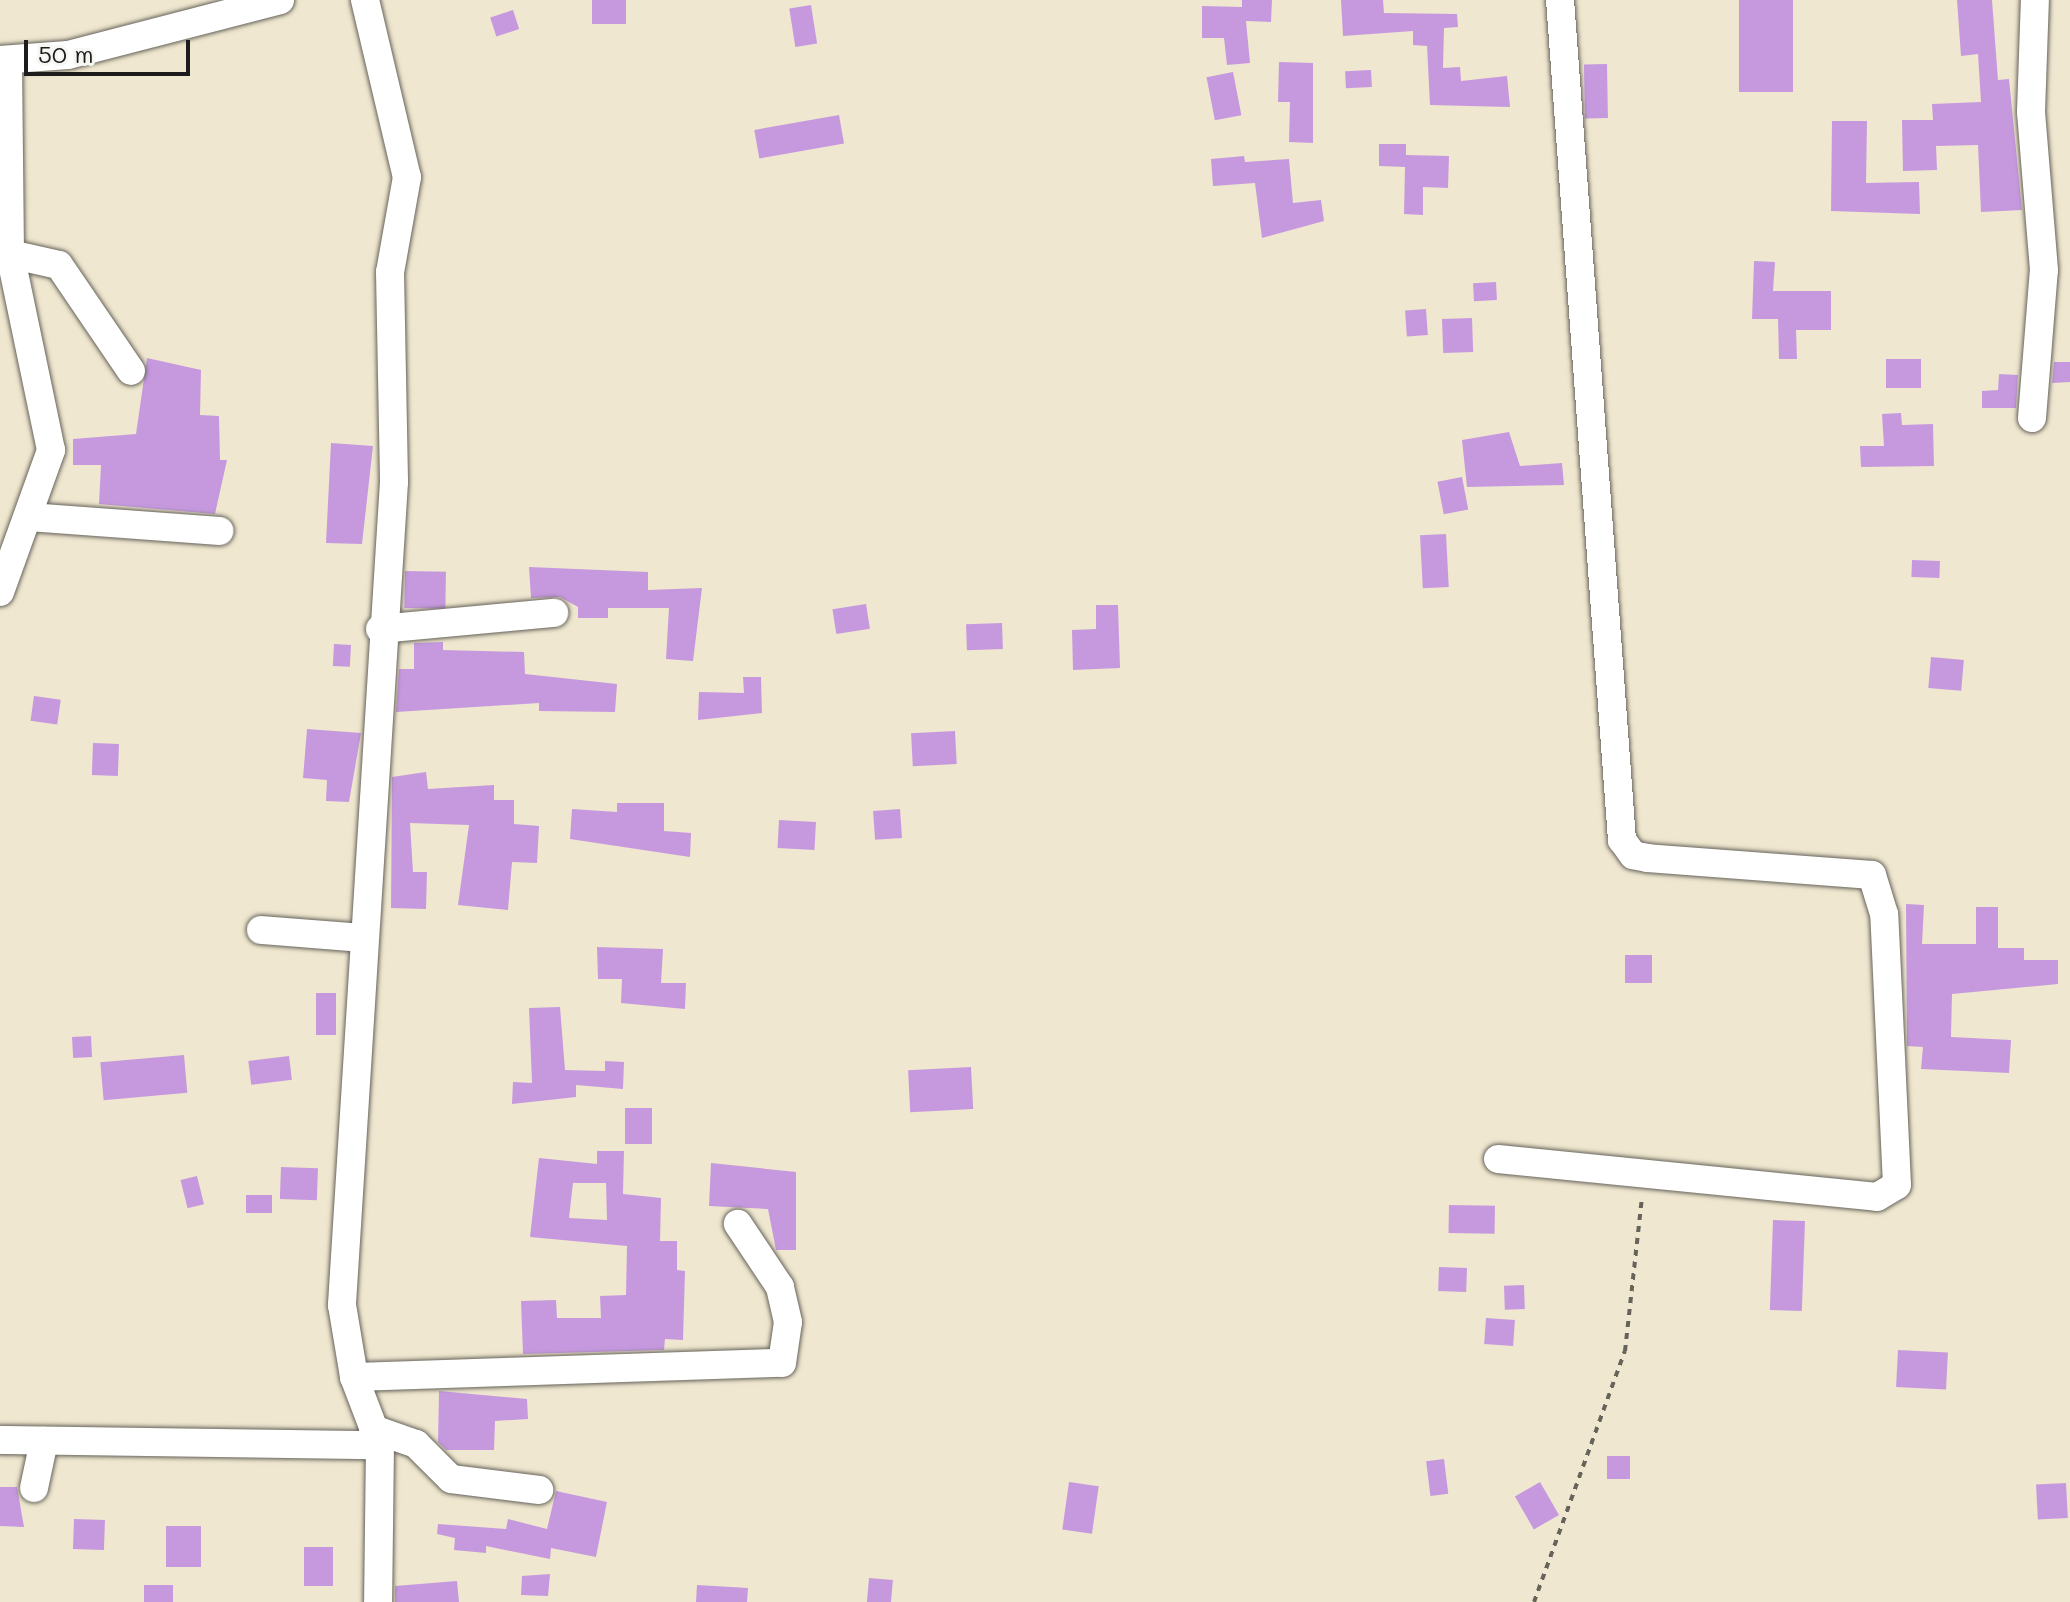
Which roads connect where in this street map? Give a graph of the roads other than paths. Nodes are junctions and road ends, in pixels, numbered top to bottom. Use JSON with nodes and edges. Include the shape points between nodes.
{"nodes":[{"id":1,"x":280,"y":0,"type":"edge"},
{"id":2,"x":365,"y":0,"type":"edge"},
{"id":3,"x":1560,"y":0,"type":"edge"},
{"id":4,"x":2035,"y":0,"type":"edge"},
{"id":5,"x":4,"y":60,"type":"edge"},
{"id":6,"x":10,"y":254,"type":"junction"},
{"id":7,"x":131,"y":371,"type":"dead end"},
{"id":8,"x":2032,"y":418,"type":"dead end"},
{"id":9,"x":29,"y":517,"type":"junction"},
{"id":10,"x":219,"y":531,"type":"dead end"},
{"id":11,"x":0,"y":592,"type":"edge"},
{"id":12,"x":554,"y":613,"type":"dead end"},
{"id":13,"x":380,"y":629,"type":"junction"},
{"id":14,"x":261,"y":930,"type":"dead end"},
{"id":15,"x":362,"y":938,"type":"junction"},
{"id":16,"x":1498,"y":1159,"type":"dead end"},
{"id":17,"x":738,"y":1224,"type":"dead end"},
{"id":18,"x":354,"y":1377,"type":"junction"},
{"id":19,"x":376,"y":1437,"type":"junction"},
{"id":20,"x":0,"y":1440,"type":"edge"},
{"id":21,"x":44,"y":1441,"type":"junction"},
{"id":22,"x":34,"y":1488,"type":"dead end"},
{"id":23,"x":539,"y":1490,"type":"dead end"},
{"id":24,"x":378,"y":1602,"type":"edge"}],
"edges":[{"from":1,"to":5,"type":"street","via":[[68,55]]},
{"from":2,"to":13,"type":"street","via":[[407,177],[390,272],[394,482]]},
{"from":3,"to":16,"type":"street","via":[[1622,840],[1633,855],[1648,858],[1872,875],[1884,914],[1897,1185],[1891,1194],[1746,1189]]},
{"from":4,"to":8,"type":"street","via":[[2031,112],[2044,270]]},
{"from":5,"to":6,"type":"street"},
{"from":6,"to":7,"type":"street","via":[[59,265]]},
{"from":6,"to":9,"type":"street","via":[[51,450]]},
{"from":9,"to":10,"type":"street"},
{"from":9,"to":11,"type":"street"},
{"from":12,"to":13,"type":"street"},
{"from":13,"to":15,"type":"street"},
{"from":14,"to":15,"type":"street"},
{"from":15,"to":18,"type":"street","via":[[342,1305]]},
{"from":17,"to":18,"type":"street","via":[[780,1287],[788,1322],[782,1363]]},
{"from":18,"to":19,"type":"street"},
{"from":19,"to":21,"type":"street"},
{"from":19,"to":23,"type":"street","via":[[426,1450],[451,1479]]},
{"from":19,"to":24,"type":"street"},
{"from":20,"to":21,"type":"street"},
{"from":21,"to":22,"type":"street"}]}
